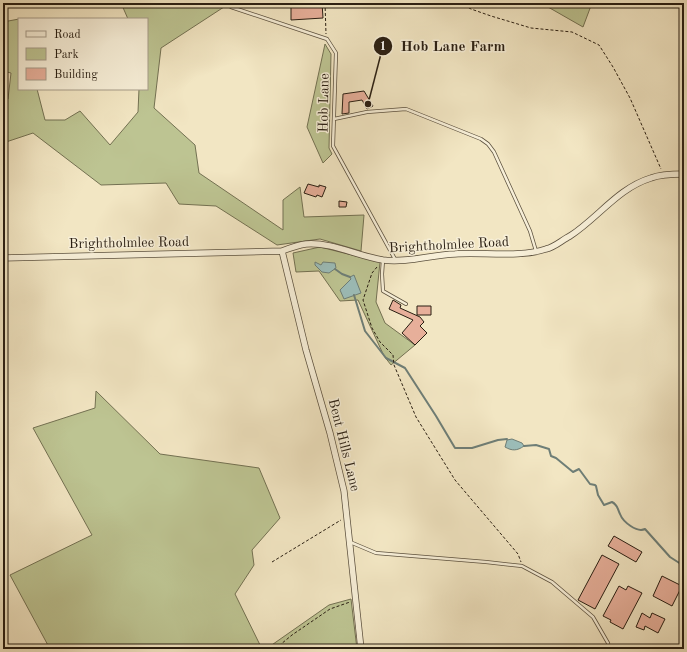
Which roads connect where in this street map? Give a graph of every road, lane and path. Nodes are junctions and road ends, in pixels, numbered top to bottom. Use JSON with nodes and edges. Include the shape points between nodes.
{"nodes":[{"id":1,"x":174,"y":3,"type":"edge"},
{"id":2,"x":199,"y":3,"type":"edge"},
{"id":3,"x":226,"y":3,"type":"edge"},
{"id":4,"x":325,"y":3,"type":"edge"},
{"id":5,"x":460,"y":3,"type":"edge"},
{"id":6,"x":325,"y":38,"type":"junction"},
{"id":7,"x":334,"y":119,"type":"junction"},
{"id":8,"x":684,"y":174,"type":"edge"},
{"id":9,"x":663,"y":175,"type":"junction"},
{"id":10,"x":282,"y":251,"type":"junction"},
{"id":11,"x":536,"y":251,"type":"junction"},
{"id":12,"x":3,"y":258,"type":"edge"},
{"id":13,"x":381,"y":260,"type":"junction"},
{"id":14,"x":396,"y":261,"type":"junction"},
{"id":15,"x":406,"y":304,"type":"dead end"},
{"id":16,"x":347,"y":518,"type":"junction"},
{"id":17,"x":349,"y":541,"type":"junction"},
{"id":18,"x":272,"y":562,"type":"dead end"},
{"id":19,"x":522,"y":566,"type":"junction"},
{"id":20,"x":355,"y":598,"type":"junction"},
{"id":21,"x":275,"y":649,"type":"edge"},
{"id":22,"x":361,"y":649,"type":"edge"},
{"id":23,"x":609,"y":649,"type":"edge"}],
"edges":[{"from":1,"to":2,"type":"path"},
{"from":3,"to":6,"type":"lane","via":[[231,7]]},
{"from":4,"to":6,"type":"path"},
{"from":5,"to":9,"type":"path","via":[[530,28],[572,32],[599,45],[630,98]]},
{"from":6,"to":7,"type":"lane","name":"Hob Lane","via":[[336,53]]},
{"from":7,"to":11,"type":"lane","via":[[367,112],[406,109],[481,139],[488,144],[497,158],[530,231]]},
{"from":7,"to":14,"type":"lane","name":"Hob Lane","via":[[333,146]]},
{"from":8,"to":9,"type":"street","name":"Brightholmlee Road"},
{"from":9,"to":11,"type":"street","name":"Brightholmlee Road","via":[[650,178],[626,190],[579,230],[553,246]]},
{"from":10,"to":12,"type":"street","name":"Brightholmlee Road"},
{"from":10,"to":13,"type":"street","name":"Brightholmlee Road","via":[[305,244],[320,244]]},
{"from":10,"to":16,"type":"street","name":"Bent Hills Lane","via":[[306,350],[330,433],[344,491]]},
{"from":11,"to":14,"type":"street","name":"Brightholmlee Road","via":[[456,254]]},
{"from":13,"to":14,"type":"street","name":"Brightholmlee Road"},
{"from":13,"to":15,"type":"lane","via":[[383,291]]},
{"from":13,"to":19,"type":"path","via":[[372,273],[363,300],[372,328],[380,342],[393,355],[394,365],[416,417],[455,480],[518,554]]},
{"from":16,"to":17,"type":"street","name":"Bent Hills Lane"},
{"from":16,"to":18,"type":"path","via":[[339,520]]},
{"from":17,"to":19,"type":"lane","via":[[376,553]]},
{"from":17,"to":20,"type":"street","name":"Bent Hills Lane"},
{"from":19,"to":23,"type":"lane","via":[[552,582],[593,617]]},
{"from":20,"to":21,"type":"path","via":[[330,610]]},
{"from":20,"to":22,"type":"street","name":"Bent Hills Lane"}]}
